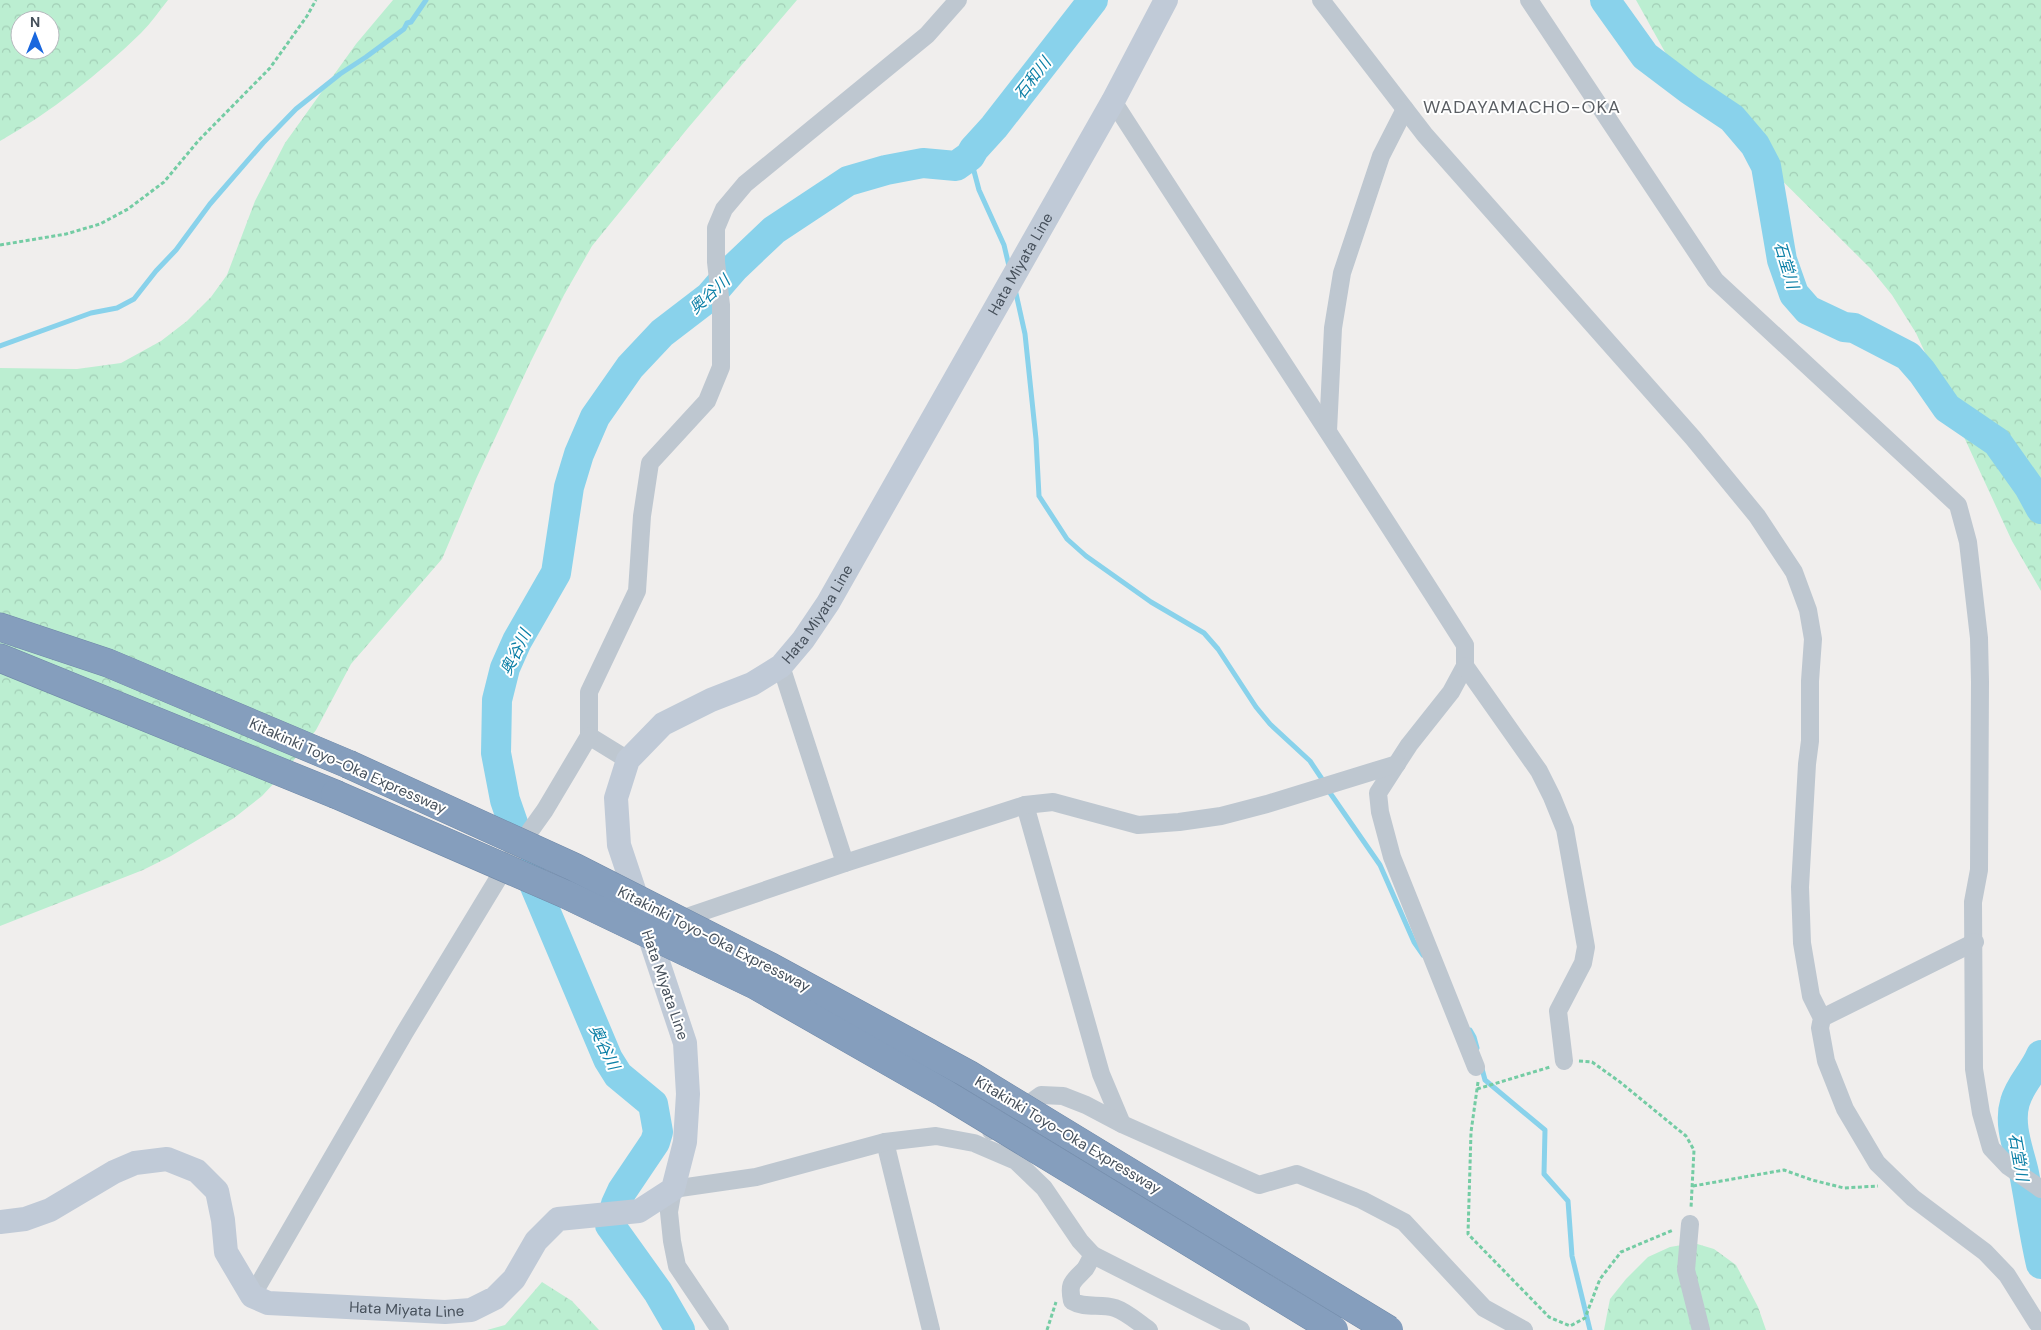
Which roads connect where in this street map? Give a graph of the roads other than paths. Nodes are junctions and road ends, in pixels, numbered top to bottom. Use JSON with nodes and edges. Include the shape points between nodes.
{"nodes":[{"id":1,"x":958,"y":0,"type":"edge"},
{"id":2,"x":1166,"y":0,"type":"edge"},
{"id":3,"x":1321,"y":0,"type":"edge"},
{"id":4,"x":1529,"y":0,"type":"edge"},
{"id":5,"x":1113,"y":101,"type":"junction"},
{"id":6,"x":1404,"y":109,"type":"junction"},
{"id":7,"x":1328,"y":430,"type":"junction"},
{"id":8,"x":0,"y":627,"type":"edge"},
{"id":9,"x":0,"y":658,"type":"edge"},
{"id":10,"x":781,"y":666,"type":"junction"},
{"id":11,"x":1465,"y":666,"type":"junction"},
{"id":12,"x":589,"y":736,"type":"junction"},
{"id":13,"x":628,"y":760,"type":"junction"},
{"id":14,"x":1397,"y":764,"type":"junction"},
{"id":15,"x":1025,"y":806,"type":"junction"},
{"id":16,"x":845,"y":863,"type":"junction"},
{"id":17,"x":646,"y":931,"type":"junction"},
{"id":18,"x":1975,"y":942,"type":"junction"},
{"id":19,"x":1822,"y":1018,"type":"junction"},
{"id":20,"x":1564,"y":1060,"type":"road end"},
{"id":21,"x":1476,"y":1068,"type":"dead end"},
{"id":22,"x":1122,"y":1124,"type":"junction"},
{"id":23,"x":885,"y":1142,"type":"junction"},
{"id":24,"x":974,"y":1143,"type":"junction"},
{"id":25,"x":673,"y":1189,"type":"junction"},
{"id":26,"x":2041,"y":1189,"type":"edge"},
{"id":27,"x":0,"y":1222,"type":"edge"},
{"id":28,"x":1690,"y":1224,"type":"road end"},
{"id":29,"x":1093,"y":1254,"type":"junction"},
{"id":30,"x":252,"y":1296,"type":"junction"},
{"id":31,"x":2041,"y":1320,"type":"edge"},
{"id":32,"x":720,"y":1330,"type":"edge"},
{"id":33,"x":931,"y":1330,"type":"edge"},
{"id":34,"x":1149,"y":1330,"type":"edge"},
{"id":35,"x":1241,"y":1330,"type":"edge"},
{"id":36,"x":1334,"y":1330,"type":"edge"},
{"id":37,"x":1389,"y":1330,"type":"edge"},
{"id":38,"x":1524,"y":1330,"type":"edge"},
{"id":39,"x":1701,"y":1330,"type":"edge"}],
"edges":[{"from":1,"to":12,"type":"street","via":[[927,35],[744,184],[724,210],[716,228],[721,367],[707,401],[650,463],[642,516],[637,591],[589,692]]},
{"from":2,"to":5,"type":"main road","name":"Hata Miyata Line"},
{"from":3,"to":6,"type":"street"},
{"from":4,"to":18,"type":"street","via":[[1715,280],[1958,505],[1968,542],[1979,638],[1979,870],[1973,902]]},
{"from":5,"to":7,"type":"street"},
{"from":5,"to":10,"type":"main road","name":"Hata Miyata Line","via":[[828,603]]},
{"from":6,"to":7,"type":"street","via":[[1381,156],[1342,273],[1333,328]]},
{"from":6,"to":19,"type":"street","via":[[1693,438],[1757,516],[1794,572],[1808,610],[1813,639],[1800,887],[1802,943],[1811,996]]},
{"from":7,"to":11,"type":"street","via":[[1465,646]]},
{"from":8,"to":37,"type":"highway","name":"Kitakinki Toyo-Oka Expressway","bridge":true,"via":[[108,664],[348,764],[574,867],[771,967],[942,1060]]},
{"from":9,"to":36,"type":"highway","name":"Kitakinki Toyo-Oka Expressway","bridge":true,"via":[[335,794],[565,894],[755,985],[944,1093]]},
{"from":10,"to":13,"type":"main road","name":"Hata Miyata Line","via":[[752,684],[663,724]]},
{"from":10,"to":16,"type":"street"},
{"from":11,"to":14,"type":"street","via":[[1451,692]]},
{"from":11,"to":20,"type":"street","via":[[1538,771],[1565,829],[1586,947],[1583,963],[1558,1011]]},
{"from":12,"to":13,"type":"street"},
{"from":12,"to":30,"type":"street","via":[[405,1032]]},
{"from":13,"to":17,"type":"main road","name":"Hata Miyata Line","via":[[616,798],[619,845]]},
{"from":14,"to":15,"type":"street","via":[[1267,804],[1221,816],[1179,822],[1138,825],[1053,802]]},
{"from":14,"to":21,"type":"street","via":[[1378,793],[1380,812],[1392,857]]},
{"from":15,"to":16,"type":"street"},
{"from":15,"to":22,"type":"street","via":[[1101,1074]]},
{"from":16,"to":17,"type":"street"},
{"from":17,"to":25,"type":"main road","name":"Hata Miyata Line","via":[[685,1043],[686,1122]]},
{"from":18,"to":19,"type":"street"},
{"from":18,"to":26,"type":"street","via":[[1974,1069],[1981,1113],[1991,1148],[2008,1166]]},
{"from":19,"to":31,"type":"street","via":[[1820,1028],[1826,1060],[1845,1109],[1877,1162],[1913,1198],[1985,1252],[2008,1275],[2037,1323]]},
{"from":22,"to":24,"type":"street","via":[[1063,1096],[1041,1095]]},
{"from":22,"to":38,"type":"street","via":[[1259,1185],[1296,1174],[1362,1200],[1404,1222],[1484,1308]]},
{"from":23,"to":24,"type":"street","via":[[936,1136]]},
{"from":23,"to":25,"type":"street","via":[[756,1177]]},
{"from":23,"to":33,"type":"street"},
{"from":24,"to":29,"type":"street","via":[[1016,1161],[1044,1188],[1080,1241]]},
{"from":25,"to":30,"type":"main road","name":"Hata Miyata Line","via":[[639,1211],[558,1219],[536,1241],[514,1279],[495,1298],[471,1310],[444,1312],[268,1303]]},
{"from":25,"to":32,"type":"street","via":[[669,1212],[677,1266]]},
{"from":27,"to":30,"type":"main road","via":[[25,1219],[50,1210],[136,1162],[167,1160],[197,1170],[217,1191],[226,1252]]},
{"from":28,"to":39,"type":"street","via":[[1686,1270]]},
{"from":29,"to":34,"type":"street","via":[[1086,1268],[1072,1282],[1072,1301],[1079,1305],[1116,1308]]},
{"from":29,"to":35,"type":"street"}]}
